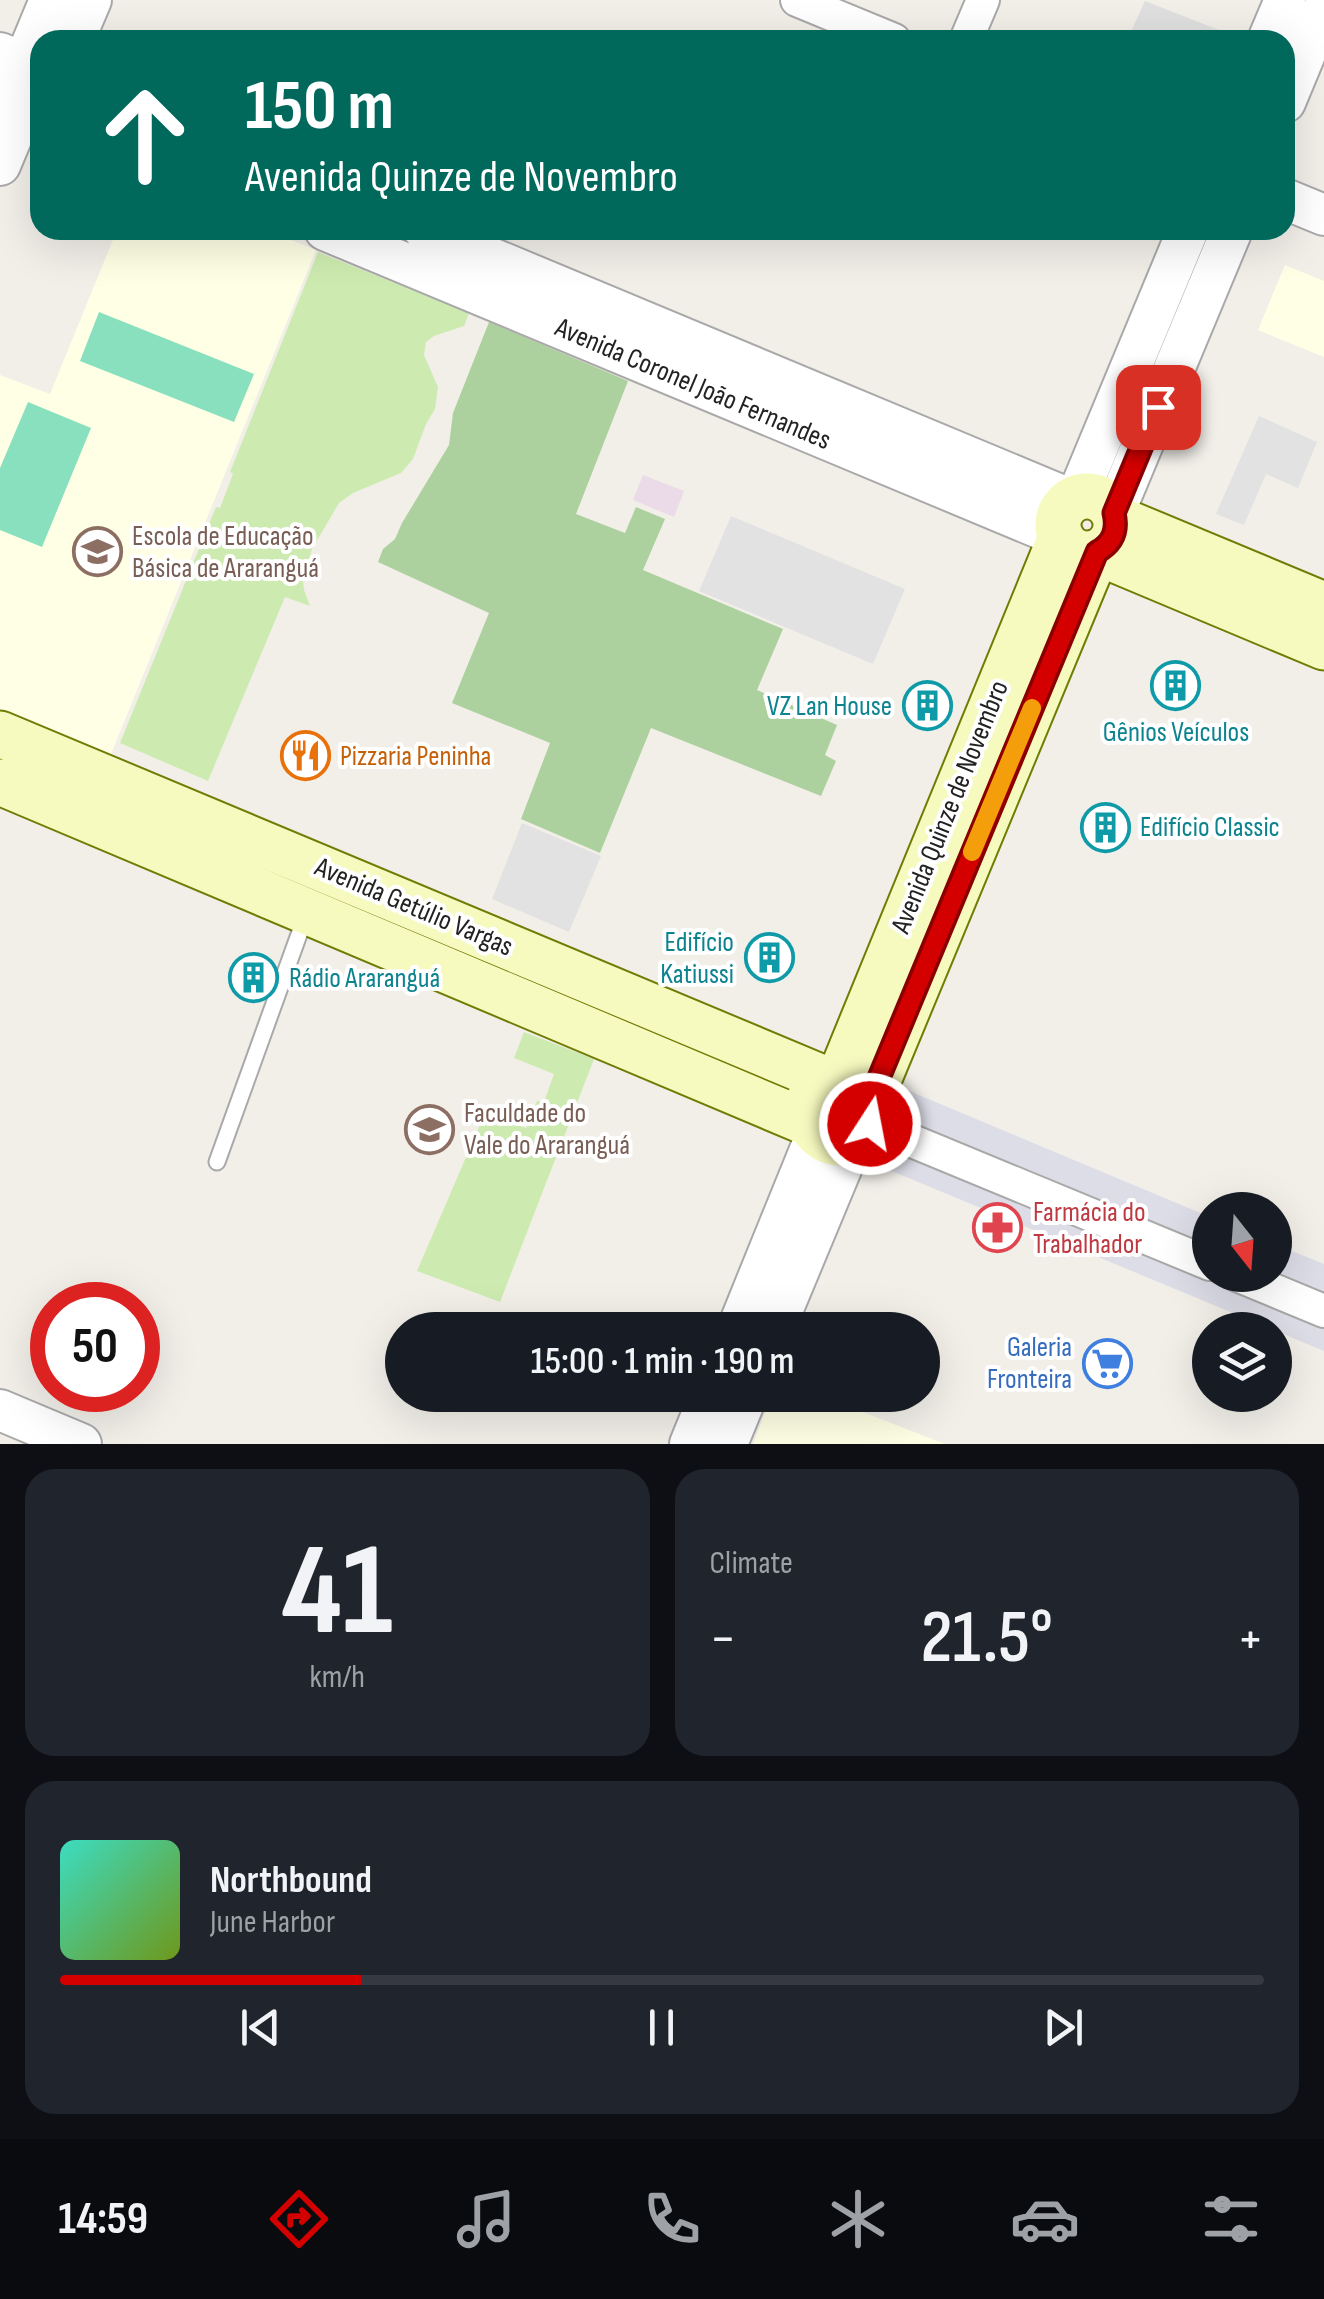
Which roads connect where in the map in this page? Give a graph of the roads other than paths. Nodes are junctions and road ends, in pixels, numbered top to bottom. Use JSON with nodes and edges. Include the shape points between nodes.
{"nodes":[{"id":1,"x":50,"y":0,"type":"edge"},
{"id":2,"x":91,"y":0,"type":"edge"},
{"id":3,"x":797,"y":0,"type":"edge"},
{"id":4,"x":982,"y":0,"type":"edge"},
{"id":5,"x":1284,"y":0,"type":"edge"},
{"id":6,"x":1324,"y":8,"type":"edge"},
{"id":7,"x":39,"y":30,"type":"edge"},
{"id":8,"x":78,"y":30,"type":"edge"},
{"id":9,"x":870,"y":30,"type":"edge"},
{"id":10,"x":970,"y":30,"type":"edge"},
{"id":11,"x":1272,"y":30,"type":"edge"},
{"id":12,"x":30,"y":57,"type":"edge"},
{"id":13,"x":1295,"y":78,"type":"edge"},
{"id":14,"x":20,"y":85,"type":"edge"},
{"id":15,"x":0,"y":164,"type":"edge"},
{"id":16,"x":1295,"y":203,"type":"edge"},
{"id":17,"x":1324,"y":215,"type":"edge"},
{"id":18,"x":351,"y":240,"type":"edge"},
{"id":19,"x":447,"y":240,"type":"edge"},
{"id":20,"x":1185,"y":240,"type":"edge"},
{"id":21,"x":1227,"y":240,"type":"edge"},
{"id":22,"x":1089,"y":520,"type":"junction"},
{"id":23,"x":1324,"y":605,"type":"edge"},
{"id":24,"x":1324,"y":647,"type":"edge"},
{"id":25,"x":0,"y":734,"type":"edge"},
{"id":26,"x":0,"y":782,"type":"edge"},
{"id":27,"x":308,"y":912,"type":"junction"},
{"id":28,"x":841,"y":1111,"type":"junction"},
{"id":29,"x":217,"y":1162,"type":"dead end"},
{"id":30,"x":1192,"y":1257,"type":"edge"},
{"id":31,"x":1278,"y":1292,"type":"edge"},
{"id":32,"x":1324,"y":1311,"type":"edge"},
{"id":33,"x":746,"y":1312,"type":"edge"},
{"id":34,"x":780,"y":1312,"type":"edge"},
{"id":35,"x":0,"y":1410,"type":"edge"},
{"id":36,"x":703,"y":1412,"type":"edge"},
{"id":37,"x":740,"y":1412,"type":"edge"},
{"id":38,"x":70,"y":1442,"type":"edge"},
{"id":39,"x":690,"y":1444,"type":"edge"},
{"id":40,"x":727,"y":1444,"type":"edge"}],
"edges":[{"from":1,"to":7,"type":"street"},
{"from":2,"to":8,"type":"street"},
{"from":3,"to":9,"type":"street"},
{"from":4,"to":10,"type":"street"},
{"from":5,"to":11,"type":"street"},
{"from":6,"to":13,"type":"street"},
{"from":12,"to":14,"type":"street"},
{"from":14,"to":15,"type":"street"},
{"from":16,"to":17,"type":"street"},
{"from":18,"to":22,"type":"street","name":"Avenida Coronel João Fernandes"},
{"from":19,"to":22,"type":"street","name":"Avenida Coronel João Fernandes"},
{"from":20,"to":22,"type":"street","name":"Avenida Quinze de Novembro"},
{"from":21,"to":22,"type":"street","name":"Avenida Quinze de Novembro"},
{"from":22,"to":23,"type":"main road","name":"Avenida Coronel João Fernandes"},
{"from":22,"to":24,"type":"main road","name":"Avenida Coronel João Fernandes"},
{"from":22,"to":28,"type":"main road","name":"Avenida Quinze de Novembro"},
{"from":25,"to":28,"type":"main road","name":"Avenida Getúlio Vargas"},
{"from":26,"to":27,"type":"main road","name":"Avenida Getúlio Vargas"},
{"from":27,"to":28,"type":"main road","name":"Avenida Getúlio Vargas"},
{"from":27,"to":29,"type":"lane"},
{"from":28,"to":30,"type":"street","name":"Avenida Getúlio Vargas"},
{"from":28,"to":33,"type":"street","name":"Avenida Quinze de Novembro"},
{"from":28,"to":34,"type":"street","name":"Avenida Quinze de Novembro"},
{"from":31,"to":32,"type":"street"},
{"from":35,"to":38,"type":"street"},
{"from":36,"to":39,"type":"street"},
{"from":37,"to":40,"type":"street"}]}
